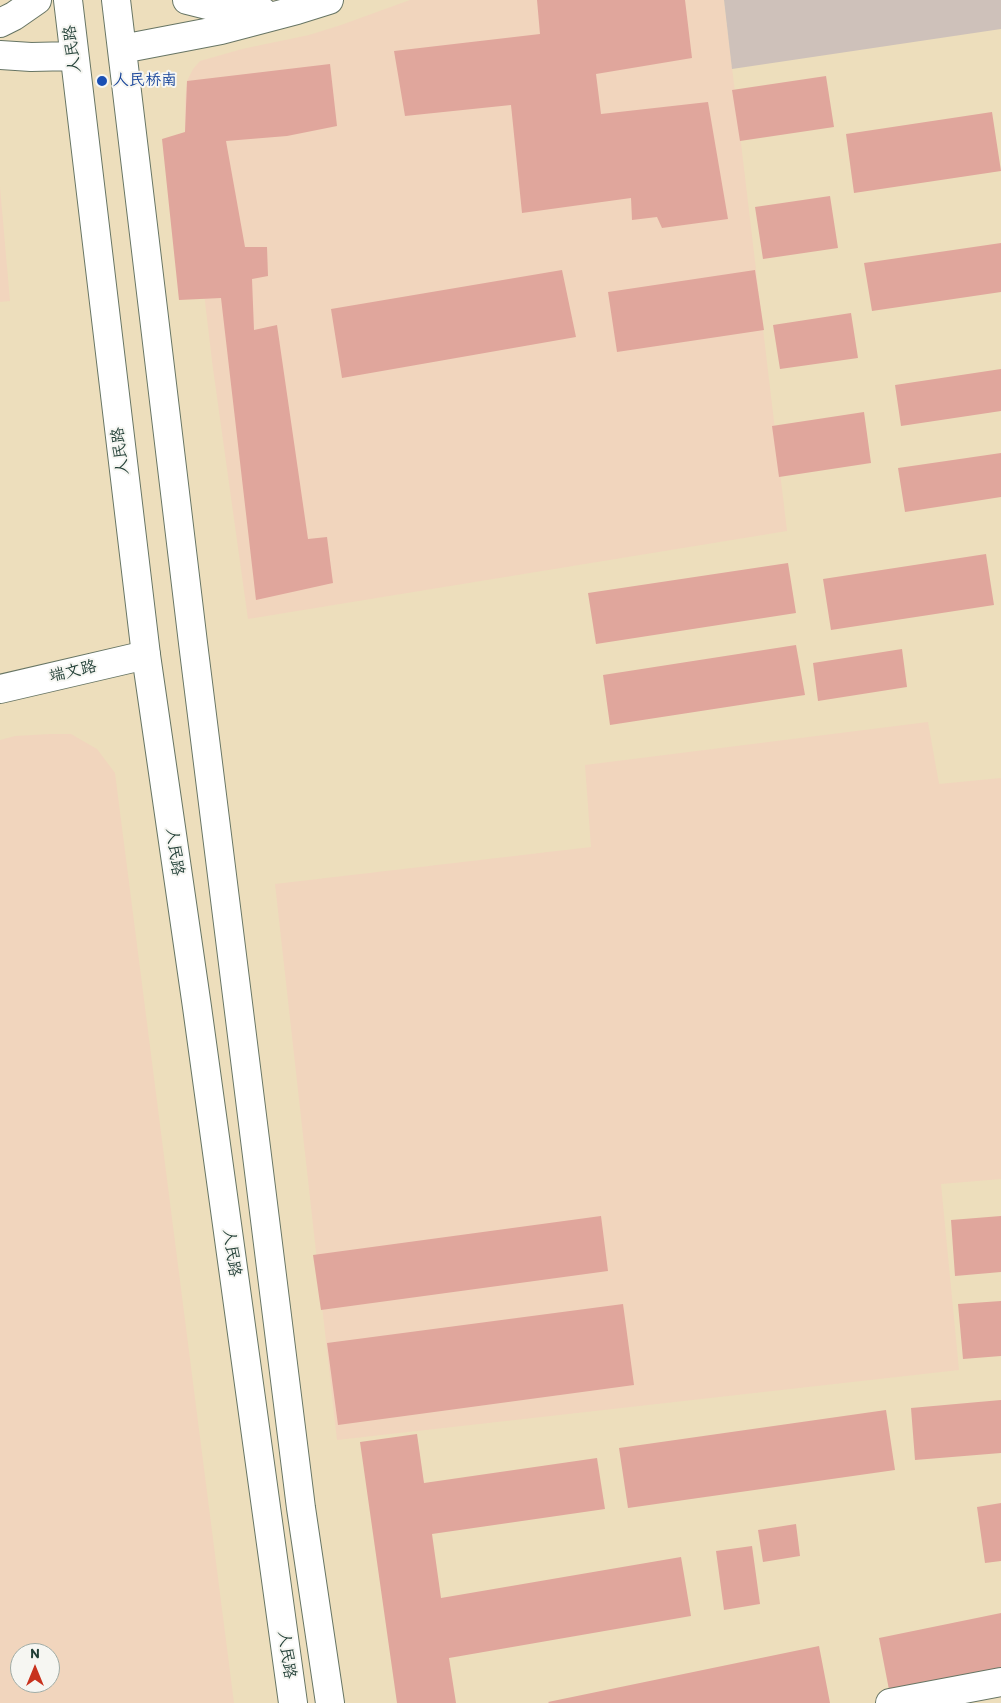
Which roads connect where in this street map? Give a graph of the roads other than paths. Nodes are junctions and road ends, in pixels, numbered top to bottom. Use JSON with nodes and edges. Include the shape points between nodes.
{"nodes":[{"id":1,"x":37,"y":0,"type":"edge"},
{"id":2,"x":68,"y":0,"type":"edge"},
{"id":3,"x":116,"y":0,"type":"edge"},
{"id":4,"x":187,"y":0,"type":"edge"},
{"id":5,"x":329,"y":0,"type":"edge"},
{"id":6,"x":297,"y":10,"type":"junction"},
{"id":7,"x":0,"y":22,"type":"edge"},
{"id":8,"x":122,"y":49,"type":"junction"},
{"id":9,"x":0,"y":54,"type":"edge"},
{"id":10,"x":74,"y":56,"type":"junction"},
{"id":11,"x":146,"y":655,"type":"junction"},
{"id":12,"x":0,"y":689,"type":"edge"},
{"id":13,"x":1001,"y":1682,"type":"edge"},
{"id":14,"x":293,"y":1703,"type":"edge"},
{"id":15,"x":330,"y":1703,"type":"edge"},
{"id":16,"x":890,"y":1703,"type":"edge"}],
"edges":[{"from":1,"to":7,"type":"main road","via":[[22,12]]},
{"from":2,"to":10,"type":"main road","name":"人民路"},
{"from":3,"to":8,"type":"main road"},
{"from":4,"to":6,"type":"main road","via":[[227,10]]},
{"from":5,"to":6,"type":"main road"},
{"from":6,"to":8,"type":"main road","via":[[222,30]]},
{"from":8,"to":15,"type":"main road","via":[[301,1508]]},
{"from":9,"to":10,"type":"main road"},
{"from":10,"to":11,"type":"main road","name":"人民路"},
{"from":11,"to":12,"type":"main road","name":"端文路"},
{"from":11,"to":14,"type":"main road","name":"人民路"},
{"from":13,"to":16,"type":"main road"}]}
